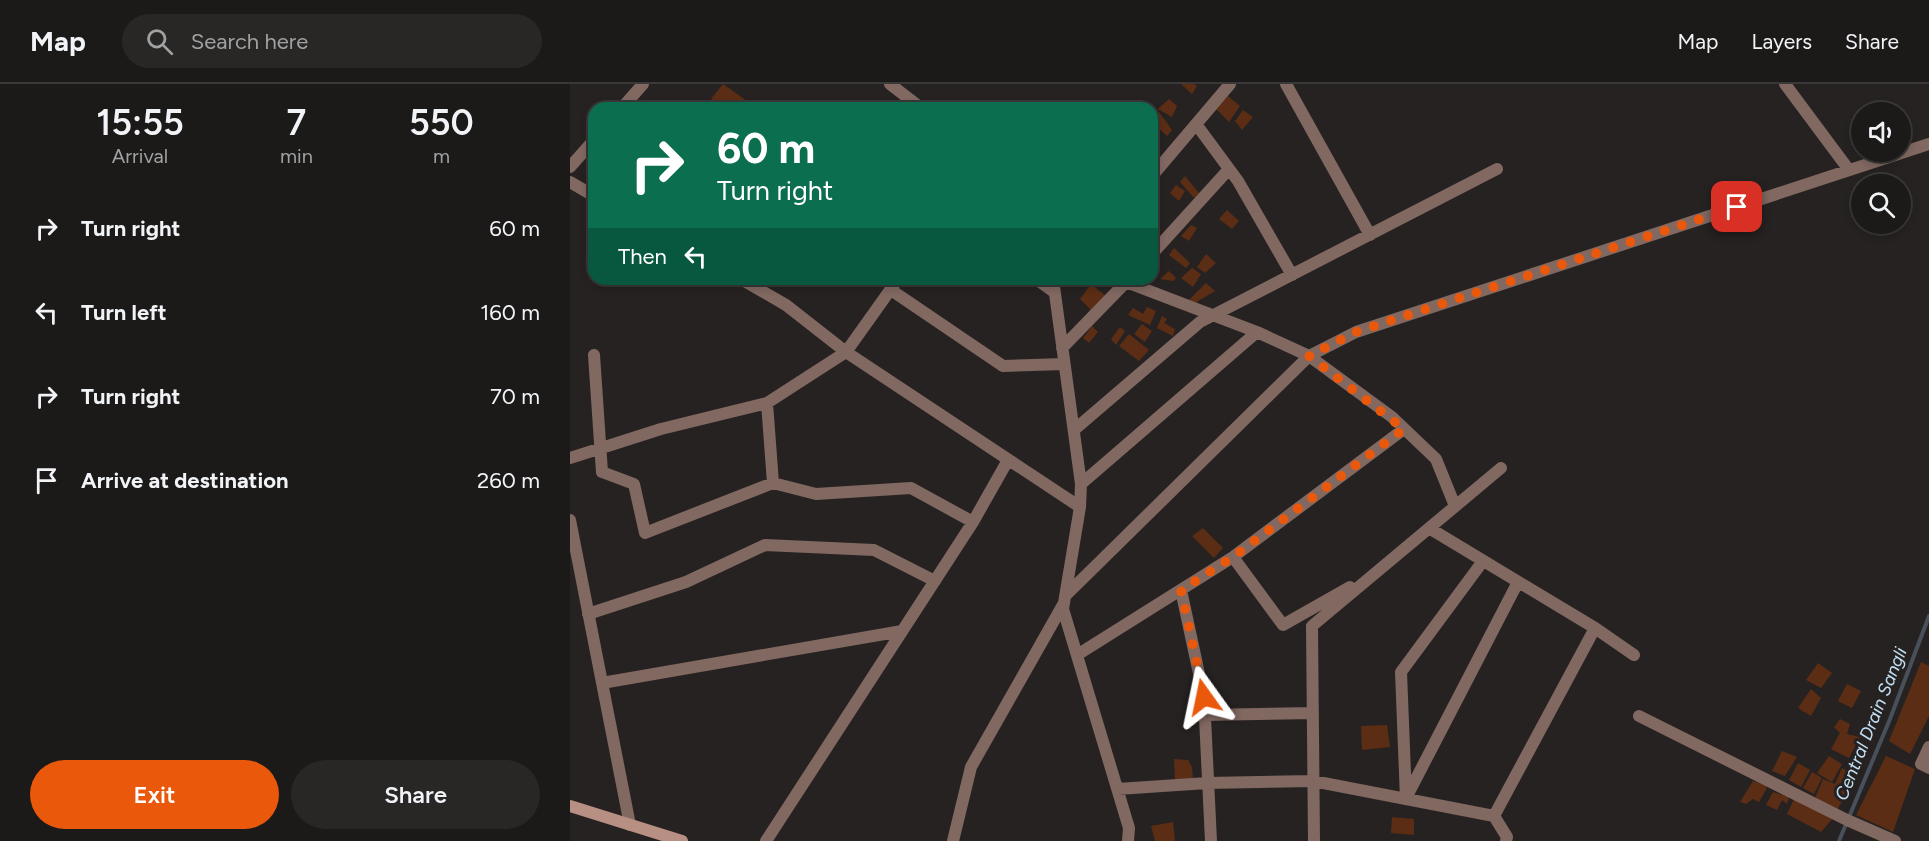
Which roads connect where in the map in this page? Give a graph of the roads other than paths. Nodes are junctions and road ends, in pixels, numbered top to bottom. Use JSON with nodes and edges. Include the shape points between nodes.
{"nodes":[{"id":1,"x":643,"y":84,"type":"edge"},
{"id":2,"x":890,"y":84,"type":"edge"},
{"id":3,"x":1230,"y":84,"type":"edge"},
{"id":4,"x":1286,"y":84,"type":"edge"},
{"id":5,"x":1785,"y":84,"type":"edge"},
{"id":6,"x":627,"y":102,"type":"edge"},
{"id":7,"x":913,"y":102,"type":"edge"},
{"id":8,"x":1196,"y":124,"type":"junction"},
{"id":9,"x":1929,"y":144,"type":"edge"},
{"id":10,"x":588,"y":147,"type":"edge"},
{"id":11,"x":570,"y":167,"type":"edge"},
{"id":12,"x":1158,"y":169,"type":"edge"},
{"id":13,"x":1228,"y":169,"type":"junction"},
{"id":14,"x":1497,"y":169,"type":"dead end"},
{"id":15,"x":1848,"y":170,"type":"junction"},
{"id":16,"x":570,"y":182,"type":"edge"},
{"id":17,"x":588,"y":192,"type":"edge"},
{"id":18,"x":1370,"y":235,"type":"junction"},
{"id":19,"x":1158,"y":247,"type":"edge"},
{"id":20,"x":1292,"y":275,"type":"junction"},
{"id":21,"x":751,"y":285,"type":"edge"},
{"id":22,"x":893,"y":285,"type":"edge"},
{"id":23,"x":899,"y":285,"type":"edge"},
{"id":24,"x":1044,"y":285,"type":"edge"},
{"id":25,"x":1053,"y":285,"type":"edge"},
{"id":26,"x":1060,"y":285,"type":"edge"},
{"id":27,"x":1119,"y":285,"type":"edge"},
{"id":28,"x":1137,"y":285,"type":"edge"},
{"id":29,"x":1054,"y":292,"type":"junction"},
{"id":30,"x":1213,"y":315,"type":"junction"},
{"id":31,"x":1257,"y":332,"type":"junction"},
{"id":32,"x":1062,"y":348,"type":"junction"},
{"id":33,"x":846,"y":352,"type":"junction"},
{"id":34,"x":594,"y":355,"type":"dead end"},
{"id":35,"x":1309,"y":356,"type":"junction"},
{"id":36,"x":1064,"y":364,"type":"junction"},
{"id":37,"x":766,"y":403,"type":"junction"},
{"id":38,"x":1404,"y":429,"type":"junction"},
{"id":39,"x":1074,"y":430,"type":"junction"},
{"id":40,"x":601,"y":450,"type":"junction"},
{"id":41,"x":570,"y":458,"type":"edge"},
{"id":42,"x":1008,"y":460,"type":"junction"},
{"id":43,"x":1500,"y":468,"type":"dead end"},
{"id":44,"x":773,"y":483,"type":"junction"},
{"id":45,"x":1081,"y":484,"type":"junction"},
{"id":46,"x":1455,"y":506,"type":"junction"},
{"id":47,"x":1080,"y":507,"type":"junction"},
{"id":48,"x":570,"y":520,"type":"edge"},
{"id":49,"x":973,"y":522,"type":"junction"},
{"id":50,"x":1428,"y":528,"type":"junction"},
{"id":51,"x":1233,"y":557,"type":"junction"},
{"id":52,"x":1483,"y":561,"type":"junction"},
{"id":53,"x":1375,"y":573,"type":"junction"},
{"id":54,"x":935,"y":581,"type":"junction"},
{"id":55,"x":1518,"y":582,"type":"junction"},
{"id":56,"x":1181,"y":590,"type":"junction"},
{"id":57,"x":1064,"y":600,"type":"junction"},
{"id":58,"x":588,"y":614,"type":"junction"},
{"id":59,"x":1595,"y":628,"type":"junction"},
{"id":60,"x":902,"y":631,"type":"junction"},
{"id":61,"x":1077,"y":655,"type":"junction"},
{"id":62,"x":1634,"y":656,"type":"dead end"},
{"id":63,"x":602,"y":683,"type":"junction"},
{"id":64,"x":1313,"y":713,"type":"junction"},
{"id":65,"x":1204,"y":715,"type":"junction"},
{"id":66,"x":1639,"y":716,"type":"dead end"},
{"id":67,"x":1929,"y":747,"type":"edge"},
{"id":68,"x":1929,"y":768,"type":"edge"},
{"id":69,"x":1313,"y":781,"type":"junction"},
{"id":70,"x":1208,"y":783,"type":"junction"},
{"id":71,"x":1118,"y":789,"type":"junction"},
{"id":72,"x":1406,"y":799,"type":"junction"},
{"id":73,"x":570,"y":806,"type":"edge"},
{"id":74,"x":1494,"y":816,"type":"junction"},
{"id":75,"x":630,"y":825,"type":"junction"},
{"id":76,"x":682,"y":841,"type":"edge"},
{"id":77,"x":766,"y":841,"type":"edge"},
{"id":78,"x":953,"y":841,"type":"edge"},
{"id":79,"x":1128,"y":841,"type":"edge"},
{"id":80,"x":1212,"y":841,"type":"edge"},
{"id":81,"x":1314,"y":841,"type":"edge"},
{"id":82,"x":1506,"y":841,"type":"edge"},
{"id":83,"x":1895,"y":841,"type":"edge"}],
"edges":[{"from":1,"to":6,"type":"street"},
{"from":2,"to":7,"type":"street"},
{"from":3,"to":8,"type":"street"},
{"from":4,"to":18,"type":"street"},
{"from":5,"to":15,"type":"street"},
{"from":8,"to":12,"type":"street"},
{"from":8,"to":13,"type":"street"},
{"from":9,"to":15,"type":"street"},
{"from":10,"to":11,"type":"street"},
{"from":13,"to":19,"type":"street"},
{"from":13,"to":20,"type":"street"},
{"from":14,"to":18,"type":"street"},
{"from":15,"to":35,"type":"street","via":[[1356,332]]},
{"from":16,"to":17,"type":"street"},
{"from":18,"to":20,"type":"street"},
{"from":20,"to":30,"type":"street"},
{"from":21,"to":33,"type":"street","via":[[786,305]]},
{"from":22,"to":33,"type":"street"},
{"from":23,"to":36,"type":"street","via":[[1003,366]]},
{"from":24,"to":29,"type":"street"},
{"from":25,"to":29,"type":"street"},
{"from":26,"to":29,"type":"street"},
{"from":27,"to":32,"type":"street"},
{"from":28,"to":30,"type":"street"},
{"from":29,"to":32,"type":"street"},
{"from":30,"to":31,"type":"street"},
{"from":30,"to":39,"type":"street","via":[[1200,321]]},
{"from":31,"to":35,"type":"street"},
{"from":31,"to":45,"type":"street"},
{"from":32,"to":36,"type":"street"},
{"from":33,"to":37,"type":"street"},
{"from":33,"to":42,"type":"street"},
{"from":34,"to":40,"type":"street"},
{"from":35,"to":38,"type":"street"},
{"from":35,"to":57,"type":"street"},
{"from":36,"to":39,"type":"street"},
{"from":37,"to":40,"type":"street","via":[[661,429]]},
{"from":37,"to":44,"type":"street"},
{"from":38,"to":46,"type":"street","via":[[1436,459]]},
{"from":38,"to":51,"type":"street"},
{"from":39,"to":45,"type":"street"},
{"from":40,"to":41,"type":"street"},
{"from":40,"to":44,"type":"street","via":[[602,472],[634,484],[645,533]]},
{"from":42,"to":47,"type":"street"},
{"from":42,"to":49,"type":"street"},
{"from":43,"to":46,"type":"street"},
{"from":44,"to":49,"type":"street","via":[[816,494],[911,488]]},
{"from":45,"to":47,"type":"street"},
{"from":46,"to":50,"type":"street"},
{"from":47,"to":57,"type":"street"},
{"from":48,"to":58,"type":"street"},
{"from":49,"to":54,"type":"street"},
{"from":50,"to":52,"type":"street"},
{"from":50,"to":53,"type":"street"},
{"from":51,"to":53,"type":"street","via":[[1283,625]]},
{"from":51,"to":56,"type":"street"},
{"from":52,"to":55,"type":"street"},
{"from":52,"to":72,"type":"street","via":[[1401,672]]},
{"from":53,"to":64,"type":"street","via":[[1312,626]]},
{"from":54,"to":58,"type":"street","via":[[874,550],[765,545],[686,582]]},
{"from":54,"to":60,"type":"street"},
{"from":55,"to":59,"type":"street"},
{"from":55,"to":72,"type":"street"},
{"from":56,"to":61,"type":"street"},
{"from":56,"to":65,"type":"street","via":[[1204,697]]},
{"from":57,"to":61,"type":"street","via":[[1063,609]]},
{"from":57,"to":78,"type":"street","via":[[971,766]]},
{"from":58,"to":63,"type":"street"},
{"from":59,"to":62,"type":"street"},
{"from":59,"to":74,"type":"street"},
{"from":60,"to":63,"type":"street"},
{"from":60,"to":77,"type":"street"},
{"from":61,"to":71,"type":"street"},
{"from":63,"to":75,"type":"street"},
{"from":64,"to":65,"type":"street"},
{"from":64,"to":69,"type":"street"},
{"from":65,"to":70,"type":"street"},
{"from":66,"to":83,"type":"street"},
{"from":67,"to":68,"type":"street","via":[[1921,764]]},
{"from":69,"to":70,"type":"street"},
{"from":69,"to":72,"type":"street"},
{"from":69,"to":81,"type":"street"},
{"from":70,"to":71,"type":"street"},
{"from":70,"to":80,"type":"street"},
{"from":71,"to":79,"type":"street","via":[[1130,828]]},
{"from":72,"to":74,"type":"street"},
{"from":73,"to":75,"type":"main road"},
{"from":74,"to":82,"type":"street","via":[[1508,837]]},
{"from":75,"to":76,"type":"main road"}]}
